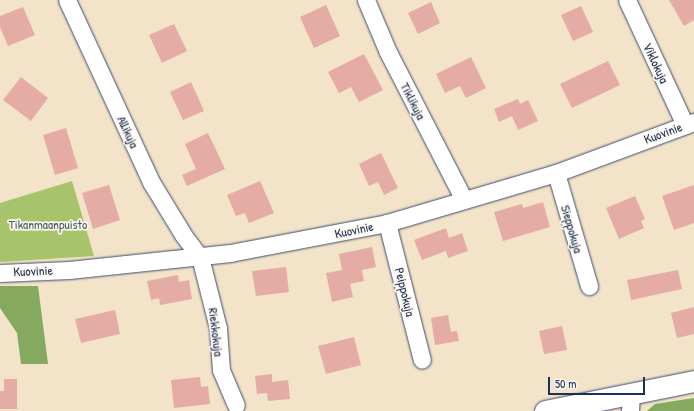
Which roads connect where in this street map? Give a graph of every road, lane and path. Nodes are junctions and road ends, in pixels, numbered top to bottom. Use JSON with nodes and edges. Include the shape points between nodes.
{"nodes":[{"id":1,"x":67,"y":0,"type":"edge"},
{"id":2,"x":366,"y":0,"type":"edge"},
{"id":3,"x":627,"y":0,"type":"edge"},
{"id":4,"x":690,"y":124,"type":"edge"},
{"id":5,"x":556,"y":173,"type":"junction"},
{"id":6,"x":464,"y":200,"type":"junction"},
{"id":7,"x":388,"y":223,"type":"junction"},
{"id":8,"x":200,"y":257,"type":"junction"},
{"id":9,"x":0,"y":272,"type":"edge"},
{"id":10,"x":589,"y":286,"type":"dead end"},
{"id":11,"x":422,"y":360,"type":"dead end"},
{"id":12,"x":694,"y":381,"type":"edge"},
{"id":13,"x":631,"y":402,"type":"edge"},
{"id":14,"x":236,"y":405,"type":"dead end"},
{"id":15,"x":545,"y":411,"type":"edge"}],
"edges":[{"from":1,"to":8,"type":"street","name":"Allikuja","via":[[151,182]]},
{"from":2,"to":6,"type":"street","name":"Tiklikuja","via":[[388,52]]},
{"from":3,"to":4,"type":"street","name":"Viklokuja"},
{"from":4,"to":5,"type":"street","name":"Kuovinie"},
{"from":5,"to":6,"type":"street","name":"Kuovinie"},
{"from":5,"to":10,"type":"street","name":"Sieppokuja"},
{"from":6,"to":7,"type":"street","name":"Kuovinie"},
{"from":7,"to":8,"type":"street","name":"Kuovinie","via":[[265,248]]},
{"from":7,"to":11,"type":"street","name":"Peippokuja"},
{"from":8,"to":9,"type":"street","name":"Kuovinie","via":[[69,270]]},
{"from":8,"to":14,"type":"street","name":"Riekkokuja","via":[[218,328],[220,370]]},
{"from":12,"to":13,"type":"main road"},
{"from":13,"to":15,"type":"main road"}]}
